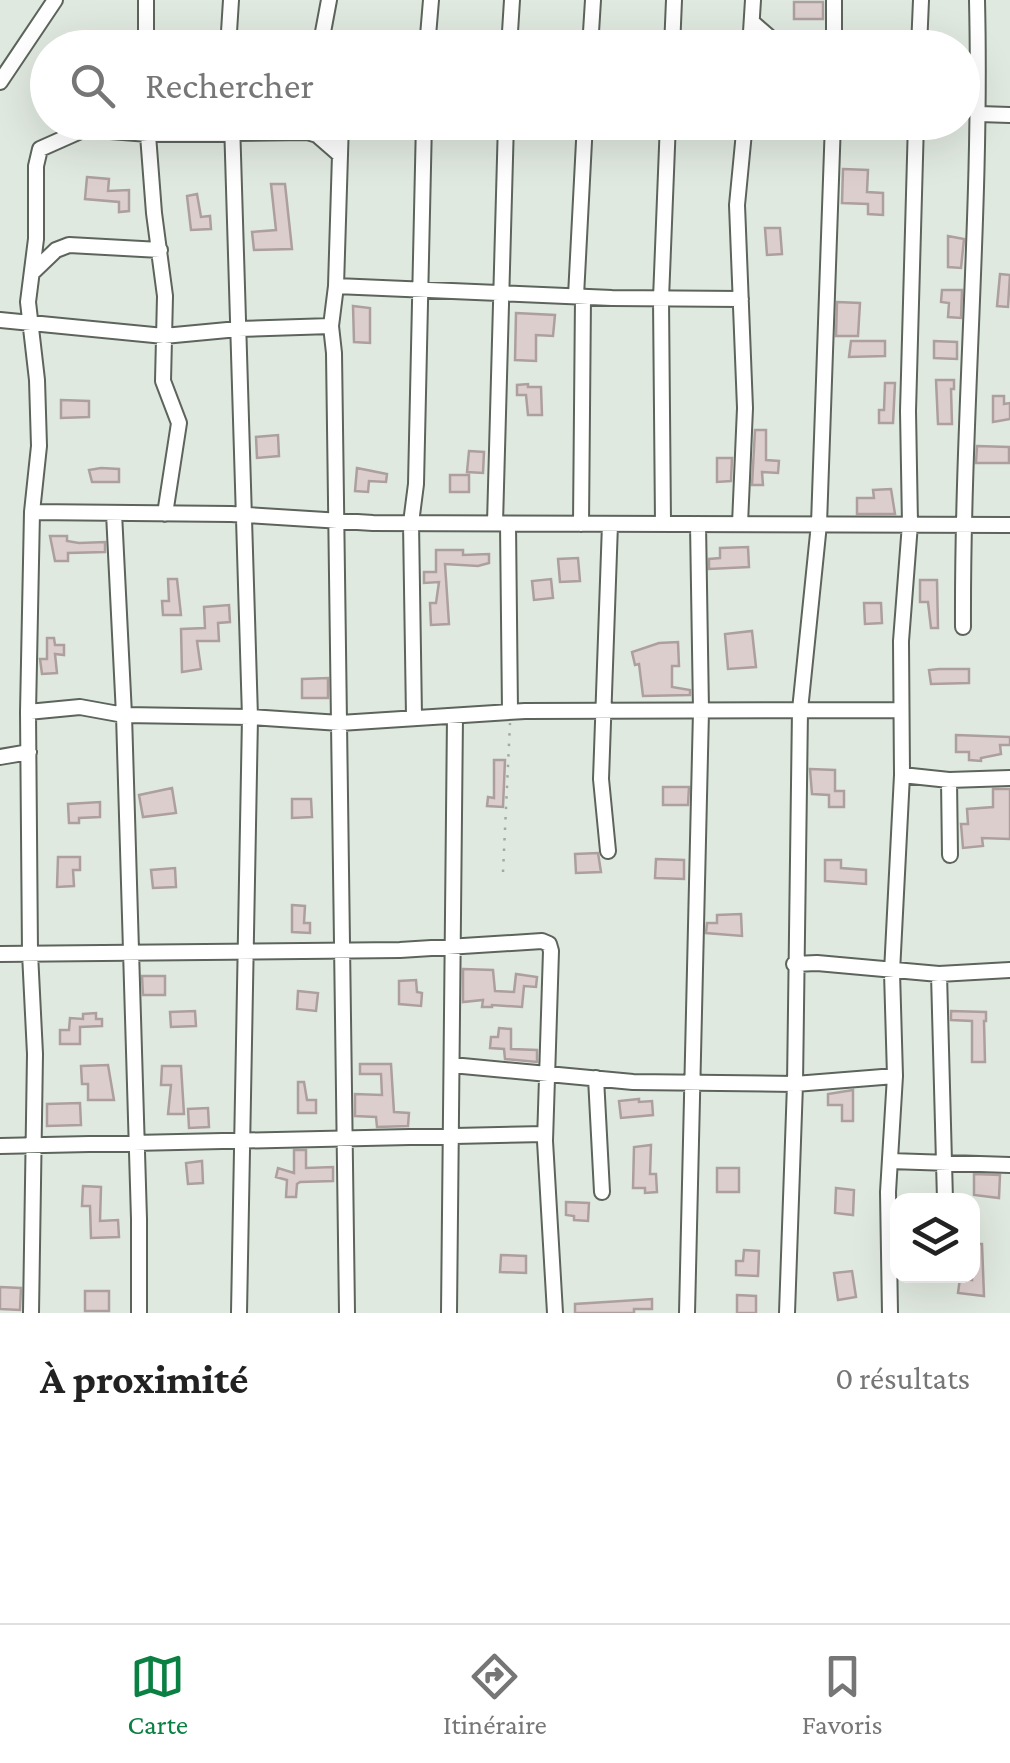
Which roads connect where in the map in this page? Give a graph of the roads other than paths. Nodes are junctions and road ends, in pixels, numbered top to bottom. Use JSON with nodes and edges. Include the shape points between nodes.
{"nodes":[{"id":1,"x":55,"y":0,"type":"edge"},
{"id":2,"x":146,"y":0,"type":"edge"},
{"id":3,"x":230,"y":0,"type":"edge"},
{"id":4,"x":328,"y":0,"type":"edge"},
{"id":5,"x":431,"y":0,"type":"edge"},
{"id":6,"x":512,"y":0,"type":"edge"},
{"id":7,"x":594,"y":0,"type":"edge"},
{"id":8,"x":674,"y":0,"type":"edge"},
{"id":9,"x":753,"y":0,"type":"edge"},
{"id":10,"x":834,"y":0,"type":"edge"},
{"id":11,"x":922,"y":0,"type":"edge"},
{"id":12,"x":977,"y":0,"type":"edge"},
{"id":13,"x":752,"y":22,"type":"junction"},
{"id":14,"x":35,"y":30,"type":"edge"},
{"id":15,"x":146,"y":30,"type":"edge"},
{"id":16,"x":229,"y":30,"type":"edge"},
{"id":17,"x":323,"y":30,"type":"edge"},
{"id":18,"x":428,"y":30,"type":"edge"},
{"id":19,"x":510,"y":30,"type":"edge"},
{"id":20,"x":592,"y":30,"type":"edge"},
{"id":21,"x":673,"y":30,"type":"edge"},
{"id":22,"x":751,"y":30,"type":"edge"},
{"id":23,"x":761,"y":30,"type":"edge"},
{"id":24,"x":834,"y":30,"type":"edge"},
{"id":25,"x":920,"y":30,"type":"edge"},
{"id":26,"x":978,"y":30,"type":"edge"},
{"id":27,"x":30,"y":37,"type":"edge"},
{"id":28,"x":0,"y":82,"type":"edge"},
{"id":29,"x":980,"y":114,"type":"edge"},
{"id":30,"x":1010,"y":115,"type":"edge"},
{"id":31,"x":56,"y":140,"type":"edge"},
{"id":32,"x":149,"y":140,"type":"edge"},
{"id":33,"x":232,"y":140,"type":"edge"},
{"id":34,"x":323,"y":140,"type":"edge"},
{"id":35,"x":340,"y":140,"type":"edge"},
{"id":36,"x":424,"y":140,"type":"edge"},
{"id":37,"x":505,"y":140,"type":"edge"},
{"id":38,"x":585,"y":140,"type":"edge"},
{"id":39,"x":667,"y":140,"type":"edge"},
{"id":40,"x":743,"y":140,"type":"edge"},
{"id":41,"x":832,"y":140,"type":"edge"},
{"id":42,"x":916,"y":140,"type":"edge"},
{"id":43,"x":978,"y":140,"type":"edge"},
{"id":44,"x":340,"y":154,"type":"junction"},
{"id":45,"x":160,"y":250,"type":"junction"},
{"id":46,"x":29,"y":277,"type":"junction"},
{"id":47,"x":336,"y":286,"type":"junction"},
{"id":48,"x":421,"y":288,"type":"junction"},
{"id":49,"x":499,"y":292,"type":"junction"},
{"id":50,"x":580,"y":296,"type":"junction"},
{"id":51,"x":741,"y":298,"type":"junction"},
{"id":52,"x":662,"y":299,"type":"junction"},
{"id":53,"x":0,"y":320,"type":"edge"},
{"id":54,"x":30,"y":323,"type":"junction"},
{"id":55,"x":331,"y":326,"type":"junction"},
{"id":56,"x":238,"y":329,"type":"junction"},
{"id":57,"x":164,"y":336,"type":"junction"},
{"id":58,"x":32,"y":512,"type":"junction"},
{"id":59,"x":114,"y":513,"type":"junction"},
{"id":60,"x":165,"y":514,"type":"junction"},
{"id":61,"x":246,"y":515,"type":"junction"},
{"id":62,"x":336,"y":520,"type":"junction"},
{"id":63,"x":411,"y":523,"type":"junction"},
{"id":64,"x":502,"y":523,"type":"junction"},
{"id":65,"x":581,"y":524,"type":"junction"},
{"id":66,"x":610,"y":524,"type":"junction"},
{"id":67,"x":663,"y":524,"type":"junction"},
{"id":68,"x":698,"y":524,"type":"junction"},
{"id":69,"x":740,"y":524,"type":"junction"},
{"id":70,"x":819,"y":524,"type":"junction"},
{"id":71,"x":910,"y":524,"type":"junction"},
{"id":72,"x":962,"y":524,"type":"junction"},
{"id":73,"x":1010,"y":525,"type":"edge"},
{"id":74,"x":963,"y":626,"type":"dead end"},
{"id":75,"x":800,"y":710,"type":"junction"},
{"id":76,"x":900,"y":710,"type":"junction"},
{"id":77,"x":606,"y":711,"type":"junction"},
{"id":78,"x":702,"y":711,"type":"junction"},
{"id":79,"x":28,"y":712,"type":"junction"},
{"id":80,"x":510,"y":712,"type":"junction"},
{"id":81,"x":124,"y":715,"type":"junction"},
{"id":82,"x":455,"y":716,"type":"junction"},
{"id":83,"x":250,"y":717,"type":"junction"},
{"id":84,"x":414,"y":717,"type":"junction"},
{"id":85,"x":340,"y":723,"type":"junction"},
{"id":86,"x":29,"y":752,"type":"junction"},
{"id":87,"x":0,"y":756,"type":"edge"},
{"id":88,"x":902,"y":775,"type":"junction"},
{"id":89,"x":1010,"y":778,"type":"edge"},
{"id":90,"x":949,"y":780,"type":"junction"},
{"id":91,"x":608,"y":850,"type":"dead end"},
{"id":92,"x":950,"y":855,"type":"dead end"},
{"id":93,"x":450,"y":948,"type":"junction"},
{"id":94,"x":245,"y":950,"type":"junction"},
{"id":95,"x":342,"y":951,"type":"junction"},
{"id":96,"x":30,"y":953,"type":"junction"},
{"id":97,"x":0,"y":954,"type":"edge"},
{"id":98,"x":130,"y":954,"type":"junction"},
{"id":99,"x":794,"y":964,"type":"junction"},
{"id":100,"x":1010,"y":970,"type":"edge"},
{"id":101,"x":892,"y":972,"type":"junction"},
{"id":102,"x":939,"y":974,"type":"junction"},
{"id":103,"x":452,"y":1065,"type":"junction"},
{"id":104,"x":546,"y":1072,"type":"junction"},
{"id":105,"x":895,"y":1076,"type":"junction"},
{"id":106,"x":596,"y":1078,"type":"junction"},
{"id":107,"x":693,"y":1081,"type":"junction"},
{"id":108,"x":795,"y":1084,"type":"junction"},
{"id":109,"x":545,"y":1134,"type":"junction"},
{"id":110,"x":242,"y":1138,"type":"junction"},
{"id":111,"x":453,"y":1138,"type":"junction"},
{"id":112,"x":345,"y":1139,"type":"junction"},
{"id":113,"x":136,"y":1142,"type":"junction"},
{"id":114,"x":34,"y":1145,"type":"junction"},
{"id":115,"x":0,"y":1146,"type":"edge"},
{"id":116,"x":890,"y":1161,"type":"junction"},
{"id":117,"x":943,"y":1162,"type":"junction"},
{"id":118,"x":1010,"y":1165,"type":"edge"},
{"id":119,"x":602,"y":1192,"type":"dead end"},
{"id":120,"x":945,"y":1193,"type":"edge"},
{"id":121,"x":32,"y":1313,"type":"edge"},
{"id":122,"x":139,"y":1313,"type":"edge"},
{"id":123,"x":239,"y":1313,"type":"edge"},
{"id":124,"x":347,"y":1313,"type":"edge"},
{"id":125,"x":449,"y":1313,"type":"edge"},
{"id":126,"x":555,"y":1313,"type":"edge"},
{"id":127,"x":687,"y":1313,"type":"edge"},
{"id":128,"x":787,"y":1313,"type":"edge"},
{"id":129,"x":890,"y":1313,"type":"edge"}],
"edges":[{"from":1,"to":14,"type":"street"},
{"from":2,"to":15,"type":"street"},
{"from":3,"to":16,"type":"street"},
{"from":4,"to":17,"type":"street"},
{"from":5,"to":18,"type":"street"},
{"from":6,"to":19,"type":"street"},
{"from":7,"to":20,"type":"street"},
{"from":8,"to":21,"type":"street"},
{"from":9,"to":13,"type":"street"},
{"from":10,"to":24,"type":"street"},
{"from":11,"to":25,"type":"street"},
{"from":12,"to":26,"type":"street"},
{"from":13,"to":22,"type":"street"},
{"from":13,"to":23,"type":"street"},
{"from":27,"to":28,"type":"street"},
{"from":29,"to":30,"type":"street"},
{"from":31,"to":46,"type":"street","via":[[40,149],[36,166]]},
{"from":32,"to":45,"type":"street"},
{"from":33,"to":56,"type":"street"},
{"from":34,"to":44,"type":"street"},
{"from":35,"to":44,"type":"street"},
{"from":36,"to":48,"type":"street"},
{"from":37,"to":49,"type":"street"},
{"from":38,"to":50,"type":"street"},
{"from":39,"to":52,"type":"street"},
{"from":40,"to":51,"type":"street"},
{"from":41,"to":70,"type":"street"},
{"from":42,"to":71,"type":"street"},
{"from":43,"to":72,"type":"street"},
{"from":44,"to":47,"type":"street"},
{"from":45,"to":46,"type":"street","via":[[69,245]]},
{"from":45,"to":57,"type":"street"},
{"from":46,"to":54,"type":"street"},
{"from":47,"to":48,"type":"street"},
{"from":47,"to":55,"type":"street"},
{"from":48,"to":49,"type":"street"},
{"from":48,"to":63,"type":"street"},
{"from":49,"to":50,"type":"street"},
{"from":49,"to":64,"type":"street"},
{"from":50,"to":52,"type":"street"},
{"from":50,"to":65,"type":"street"},
{"from":51,"to":52,"type":"street"},
{"from":51,"to":69,"type":"street"},
{"from":52,"to":67,"type":"street"},
{"from":53,"to":54,"type":"street"},
{"from":54,"to":57,"type":"street"},
{"from":54,"to":58,"type":"street","via":[[38,446]]},
{"from":55,"to":56,"type":"street"},
{"from":55,"to":62,"type":"street"},
{"from":56,"to":57,"type":"street"},
{"from":56,"to":61,"type":"street"},
{"from":57,"to":60,"type":"street","via":[[164,381],[179,423]]},
{"from":58,"to":59,"type":"street"},
{"from":58,"to":79,"type":"street"},
{"from":59,"to":60,"type":"street"},
{"from":59,"to":81,"type":"street"},
{"from":60,"to":61,"type":"street"},
{"from":61,"to":62,"type":"street"},
{"from":61,"to":83,"type":"street"},
{"from":62,"to":63,"type":"street"},
{"from":62,"to":85,"type":"street"},
{"from":63,"to":64,"type":"street"},
{"from":63,"to":84,"type":"street"},
{"from":64,"to":65,"type":"street"},
{"from":64,"to":80,"type":"street"},
{"from":65,"to":66,"type":"street"},
{"from":66,"to":67,"type":"street"},
{"from":66,"to":77,"type":"street"},
{"from":67,"to":68,"type":"street"},
{"from":68,"to":69,"type":"street"},
{"from":68,"to":78,"type":"street"},
{"from":69,"to":70,"type":"street"},
{"from":70,"to":71,"type":"street"},
{"from":70,"to":75,"type":"street"},
{"from":71,"to":72,"type":"street"},
{"from":71,"to":76,"type":"street"},
{"from":72,"to":73,"type":"street"},
{"from":72,"to":74,"type":"street"},
{"from":75,"to":76,"type":"street"},
{"from":75,"to":78,"type":"street"},
{"from":75,"to":99,"type":"street"},
{"from":76,"to":88,"type":"street"},
{"from":77,"to":78,"type":"street"},
{"from":77,"to":80,"type":"street"},
{"from":77,"to":91,"type":"street"},
{"from":78,"to":107,"type":"street"},
{"from":79,"to":81,"type":"street","via":[[80,706]]},
{"from":79,"to":86,"type":"street"},
{"from":80,"to":82,"type":"street"},
{"from":81,"to":83,"type":"street"},
{"from":81,"to":98,"type":"street"},
{"from":82,"to":84,"type":"street"},
{"from":82,"to":93,"type":"street"},
{"from":83,"to":85,"type":"street"},
{"from":83,"to":94,"type":"street"},
{"from":84,"to":85,"type":"street"},
{"from":85,"to":95,"type":"street"},
{"from":86,"to":87,"type":"street"},
{"from":86,"to":96,"type":"street"},
{"from":88,"to":90,"type":"street"},
{"from":88,"to":101,"type":"street"},
{"from":89,"to":90,"type":"street"},
{"from":90,"to":92,"type":"street"},
{"from":93,"to":95,"type":"street"},
{"from":93,"to":103,"type":"street"},
{"from":93,"to":104,"type":"street","via":[[548,944]]},
{"from":94,"to":95,"type":"street"},
{"from":94,"to":98,"type":"street"},
{"from":94,"to":110,"type":"street"},
{"from":95,"to":112,"type":"street"},
{"from":96,"to":97,"type":"street"},
{"from":96,"to":98,"type":"street"},
{"from":96,"to":114,"type":"street"},
{"from":98,"to":113,"type":"street"},
{"from":99,"to":101,"type":"street"},
{"from":99,"to":108,"type":"street"},
{"from":100,"to":102,"type":"street"},
{"from":101,"to":102,"type":"street"},
{"from":101,"to":105,"type":"street"},
{"from":102,"to":117,"type":"street"},
{"from":103,"to":104,"type":"street"},
{"from":103,"to":111,"type":"street"},
{"from":104,"to":106,"type":"street"},
{"from":104,"to":109,"type":"street"},
{"from":105,"to":108,"type":"street"},
{"from":105,"to":116,"type":"street"},
{"from":106,"to":107,"type":"street"},
{"from":106,"to":119,"type":"street"},
{"from":107,"to":108,"type":"street"},
{"from":107,"to":127,"type":"street"},
{"from":108,"to":128,"type":"street"},
{"from":109,"to":111,"type":"street"},
{"from":109,"to":126,"type":"street"},
{"from":110,"to":112,"type":"street"},
{"from":110,"to":113,"type":"street"},
{"from":110,"to":123,"type":"street"},
{"from":111,"to":112,"type":"street"},
{"from":111,"to":125,"type":"street"},
{"from":112,"to":124,"type":"street"},
{"from":113,"to":114,"type":"street"},
{"from":113,"to":122,"type":"street"},
{"from":114,"to":115,"type":"street"},
{"from":114,"to":121,"type":"street"},
{"from":116,"to":117,"type":"street"},
{"from":116,"to":129,"type":"street"},
{"from":117,"to":118,"type":"street"},
{"from":117,"to":120,"type":"street"}]}
